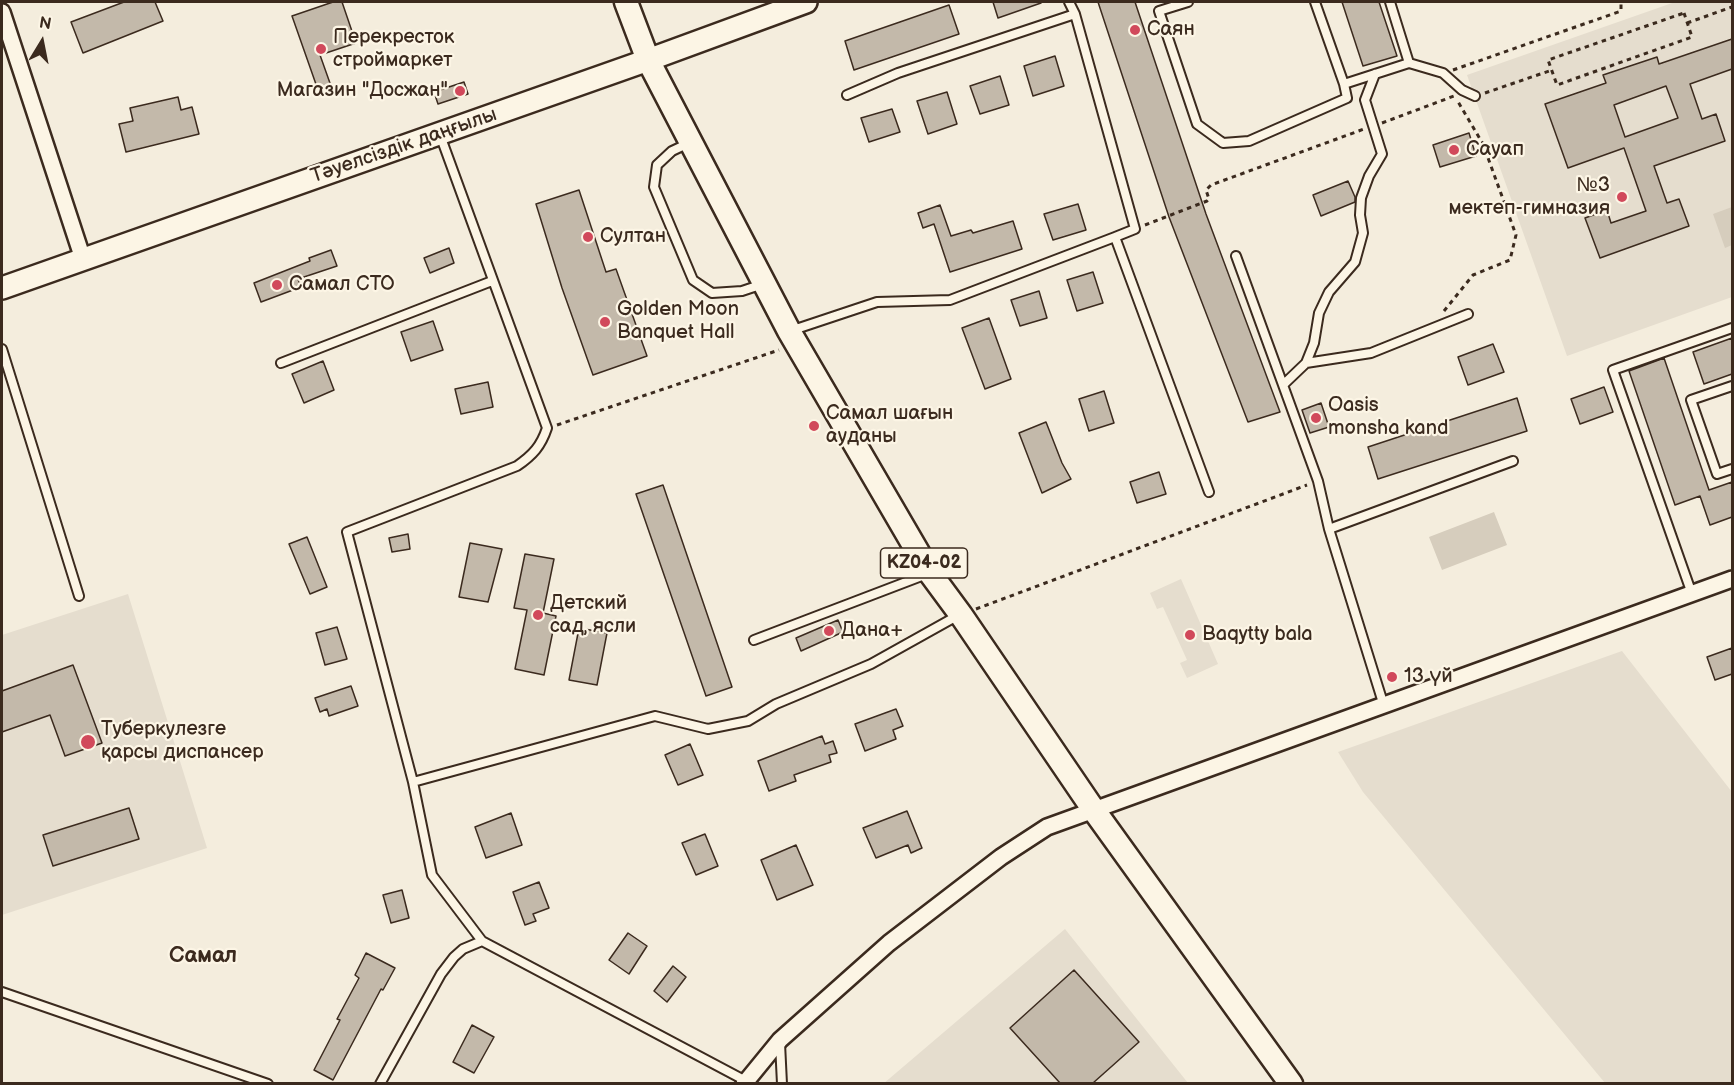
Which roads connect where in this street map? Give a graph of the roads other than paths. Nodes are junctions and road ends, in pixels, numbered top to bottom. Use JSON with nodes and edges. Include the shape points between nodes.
{"nodes":[{"id":1,"x":626,"y":2,"type":"edge"},
{"id":2,"x":806,"y":2,"type":"edge"},
{"id":3,"x":1069,"y":2,"type":"edge"},
{"id":4,"x":1188,"y":2,"type":"edge"},
{"id":5,"x":1315,"y":2,"type":"edge"},
{"id":6,"x":1390,"y":2,"type":"edge"},
{"id":7,"x":2,"y":12,"type":"edge"},
{"id":8,"x":1075,"y":14,"type":"junction"},
{"id":9,"x":648,"y":60,"type":"junction"},
{"id":10,"x":1409,"y":63,"type":"junction"},
{"id":11,"x":1375,"y":74,"type":"junction"},
{"id":12,"x":1344,"y":84,"type":"junction"},
{"id":13,"x":847,"y":95,"type":"dead end"},
{"id":14,"x":1475,"y":96,"type":"road end"},
{"id":15,"x":439,"y":134,"type":"junction"},
{"id":16,"x":691,"y":142,"type":"junction"},
{"id":17,"x":1115,"y":237,"type":"junction"},
{"id":18,"x":1236,"y":256,"type":"dead end"},
{"id":19,"x":83,"y":259,"type":"junction"},
{"id":20,"x":492,"y":281,"type":"junction"},
{"id":21,"x":764,"y":284,"type":"junction"},
{"id":22,"x":2,"y":288,"type":"edge"},
{"id":23,"x":1468,"y":314,"type":"dead end"},
{"id":24,"x":1732,"y":328,"type":"edge"},
{"id":25,"x":793,"y":338,"type":"junction"},
{"id":26,"x":2,"y":349,"type":"edge"},
{"id":27,"x":281,"y":363,"type":"dead end"},
{"id":28,"x":1306,"y":363,"type":"junction"},
{"id":29,"x":1284,"y":384,"type":"junction"},
{"id":30,"x":1732,"y":386,"type":"edge"},
{"id":31,"x":1514,"y":460,"type":"dead end"},
{"id":32,"x":1732,"y":469,"type":"edge"},
{"id":33,"x":1209,"y":492,"type":"dead end"},
{"id":34,"x":1329,"y":529,"type":"junction"},
{"id":35,"x":930,"y":573,"type":"junction"},
{"id":36,"x":1732,"y":579,"type":"edge"},
{"id":37,"x":1692,"y":594,"type":"junction"},
{"id":38,"x":79,"y":596,"type":"dead end"},
{"id":39,"x":961,"y":615,"type":"junction"},
{"id":40,"x":754,"y":639,"type":"dead end"},
{"id":41,"x":1384,"y":706,"type":"junction"},
{"id":42,"x":413,"y":782,"type":"junction"},
{"id":43,"x":1093,"y":810,"type":"junction"},
{"id":44,"x":482,"y":941,"type":"junction"},
{"id":45,"x":2,"y":992,"type":"edge"},
{"id":46,"x":780,"y":1041,"type":"junction"},
{"id":47,"x":745,"y":1082,"type":"edge"},
{"id":48,"x":268,"y":1083,"type":"edge"},
{"id":49,"x":380,"y":1083,"type":"edge"},
{"id":50,"x":782,"y":1083,"type":"edge"},
{"id":51,"x":1291,"y":1083,"type":"edge"}],
"edges":[{"from":1,"to":9,"type":"main road","number":"KZ04-02"},
{"from":2,"to":9,"type":"street","name":"Тәуелсіздік даңғылы"},
{"from":3,"to":8,"type":"lane"},
{"from":4,"to":12,"type":"lane","via":[[1159,11],[1197,124],[1223,143],[1249,141],[1347,98]]},
{"from":5,"to":12,"type":"lane"},
{"from":6,"to":10,"type":"lane"},
{"from":7,"to":19,"type":"street"},
{"from":8,"to":13,"type":"lane","via":[[898,73]]},
{"from":8,"to":17,"type":"lane","via":[[1135,230]]},
{"from":9,"to":15,"type":"street","name":"Тәуелсіздік даңғылы"},
{"from":9,"to":16,"type":"main road","number":"KZ04-02"},
{"from":10,"to":11,"type":"lane"},
{"from":10,"to":14,"type":"lane","via":[[1443,74]]},
{"from":11,"to":12,"type":"lane"},
{"from":11,"to":28,"type":"lane","via":[[1365,100],[1382,154],[1361,198],[1363,232],[1355,262],[1329,292],[1319,313]]},
{"from":15,"to":19,"type":"street","name":"Тәуелсіздік даңғылы"},
{"from":15,"to":20,"type":"lane"},
{"from":16,"to":21,"type":"main road","number":"KZ04-02"},
{"from":16,"to":21,"type":"lane","via":[[672,151],[657,165],[654,187],[693,280],[712,293],[742,291]]},
{"from":17,"to":25,"type":"lane","via":[[950,300],[877,302]]},
{"from":17,"to":33,"type":"lane"},
{"from":18,"to":29,"type":"lane"},
{"from":19,"to":22,"type":"street","name":"Тәуелсіздік даңғылы"},
{"from":20,"to":27,"type":"lane"},
{"from":20,"to":42,"type":"lane","via":[[547,428],[542,442],[533,456],[517,466],[347,532]]},
{"from":21,"to":25,"type":"main road","number":"KZ04-02"},
{"from":23,"to":28,"type":"lane","via":[[1371,353]]},
{"from":24,"to":37,"type":"lane","via":[[1613,370]]},
{"from":25,"to":35,"type":"main road","number":"KZ04-02"},
{"from":26,"to":38,"type":"lane"},
{"from":28,"to":29,"type":"lane"},
{"from":29,"to":34,"type":"lane","via":[[1318,481]]},
{"from":30,"to":32,"type":"lane","via":[[1691,400],[1717,474]]},
{"from":31,"to":34,"type":"lane"},
{"from":34,"to":41,"type":"lane"},
{"from":35,"to":39,"type":"main road","number":"KZ04-02"},
{"from":35,"to":40,"type":"lane"},
{"from":36,"to":37,"type":"street"},
{"from":37,"to":41,"type":"street"},
{"from":39,"to":42,"type":"lane","via":[[871,664],[776,704],[747,722],[708,729],[655,716]]},
{"from":39,"to":43,"type":"main road","number":"KZ04-02"},
{"from":41,"to":43,"type":"street"},
{"from":42,"to":44,"type":"lane","via":[[432,875]]},
{"from":43,"to":46,"type":"street","via":[[1047,827],[1001,857],[889,943]]},
{"from":43,"to":51,"type":"main road","number":"KZ04-02"},
{"from":44,"to":47,"type":"lane"},
{"from":44,"to":49,"type":"lane","via":[[463,949],[441,974]]},
{"from":45,"to":48,"type":"lane"},
{"from":46,"to":47,"type":"street"},
{"from":46,"to":50,"type":"lane"}]}
